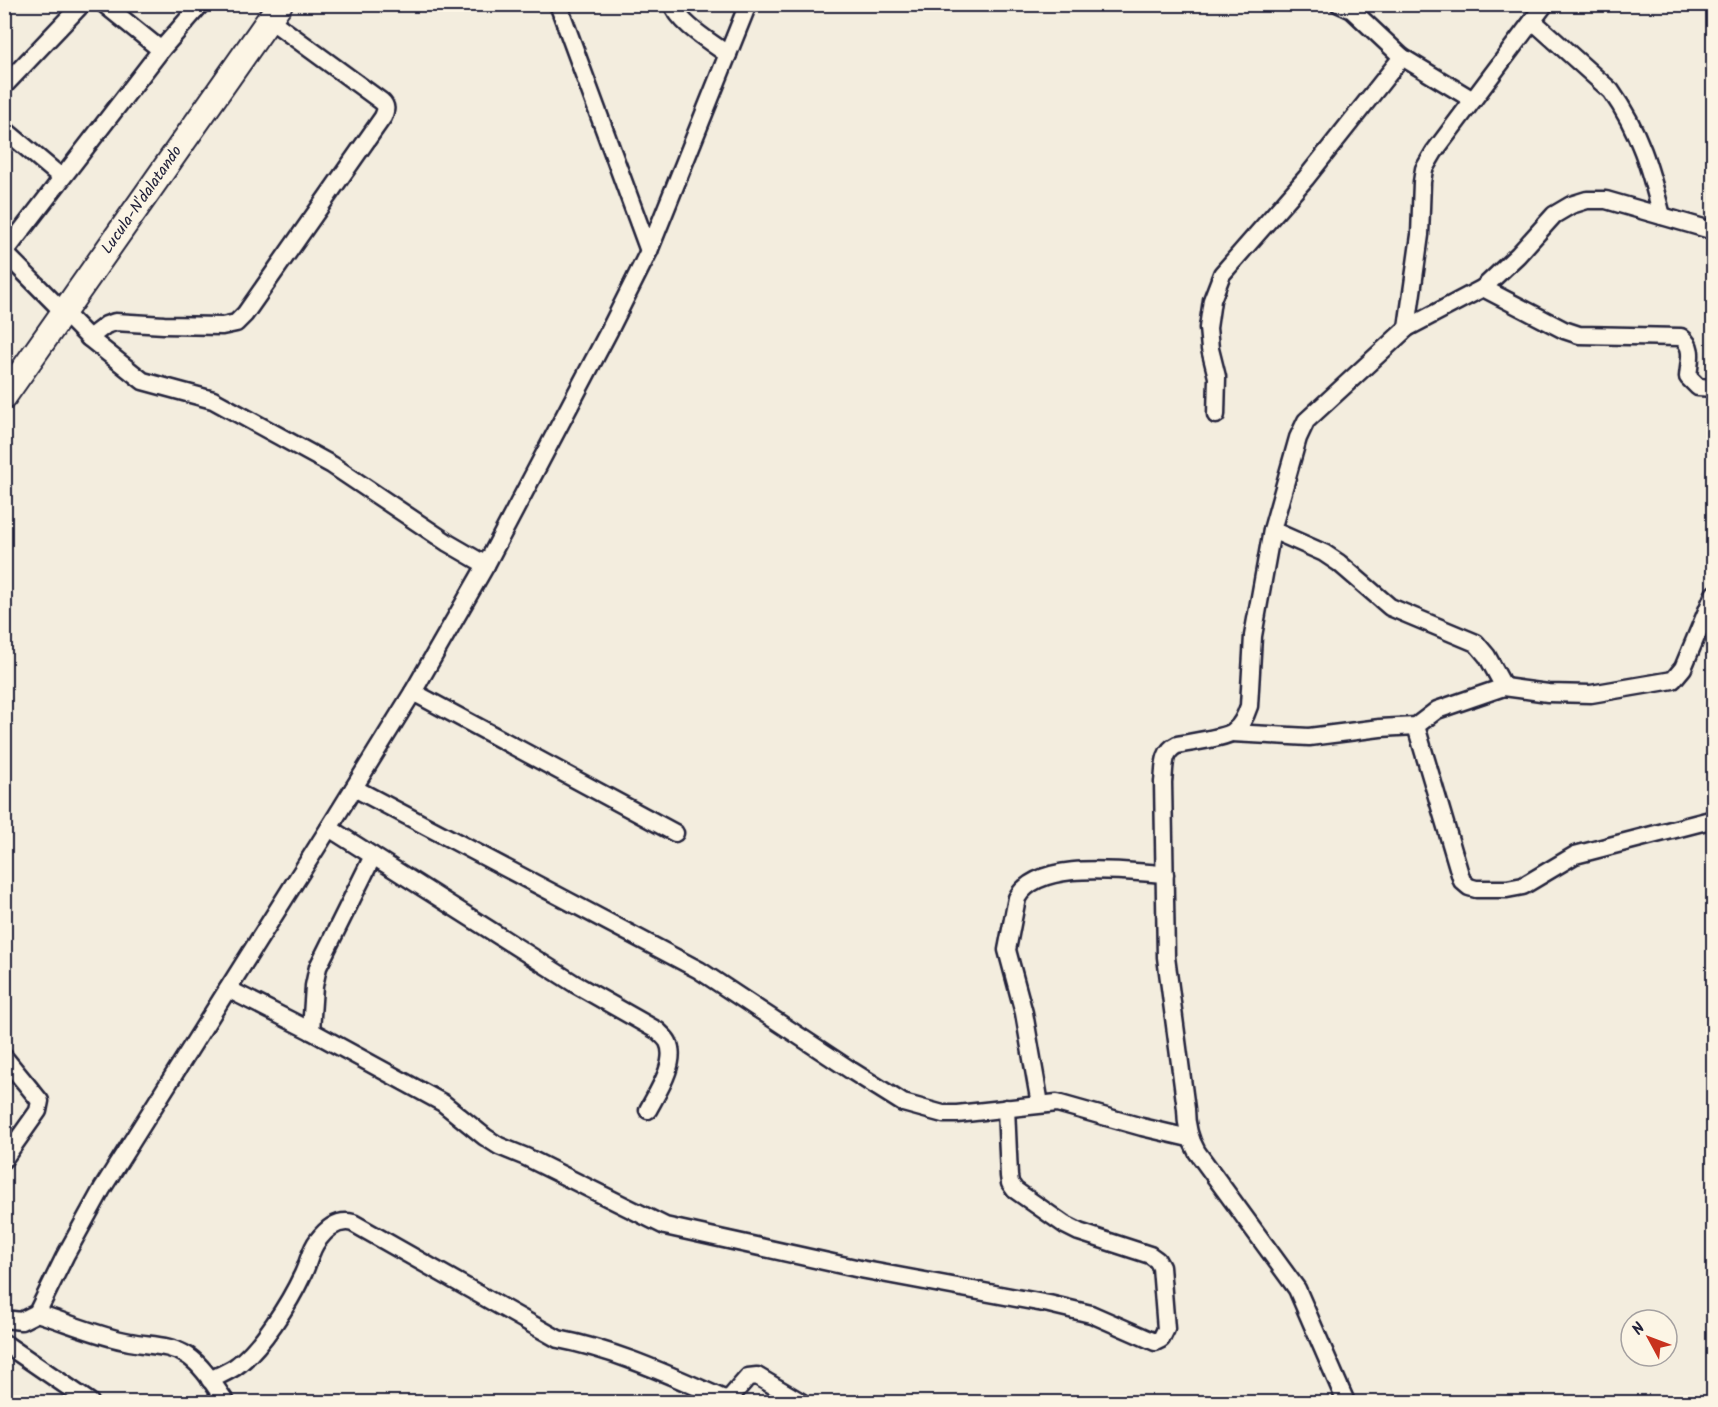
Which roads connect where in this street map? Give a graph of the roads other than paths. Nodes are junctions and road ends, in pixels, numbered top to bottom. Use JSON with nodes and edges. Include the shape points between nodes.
{"nodes":[{"id":1,"x":82,"y":4,"type":"edge"},
{"id":2,"x":104,"y":4,"type":"edge"},
{"id":3,"x":201,"y":4,"type":"edge"},
{"id":4,"x":558,"y":4,"type":"edge"},
{"id":5,"x":672,"y":4,"type":"edge"},
{"id":6,"x":748,"y":4,"type":"edge"},
{"id":7,"x":1339,"y":4,"type":"edge"},
{"id":8,"x":1545,"y":4,"type":"edge"},
{"id":9,"x":274,"y":12,"type":"edge"},
{"id":10,"x":1533,"y":21,"type":"junction"},
{"id":11,"x":161,"y":50,"type":"junction"},
{"id":12,"x":728,"y":55,"type":"junction"},
{"id":13,"x":1402,"y":57,"type":"junction"},
{"id":14,"x":4,"y":86,"type":"edge"},
{"id":15,"x":1473,"y":100,"type":"junction"},
{"id":16,"x":4,"y":129,"type":"edge"},
{"id":17,"x":62,"y":177,"type":"junction"},
{"id":18,"x":1662,"y":216,"type":"junction"},
{"id":19,"x":1713,"y":231,"type":"edge"},
{"id":20,"x":649,"y":251,"type":"junction"},
{"id":21,"x":5,"y":252,"type":"edge"},
{"id":22,"x":1483,"y":288,"type":"junction"},
{"id":23,"x":63,"y":311,"type":"junction"},
{"id":24,"x":1407,"y":327,"type":"junction"},
{"id":25,"x":89,"y":338,"type":"junction"},
{"id":26,"x":1713,"y":388,"type":"edge"},
{"id":27,"x":4,"y":397,"type":"edge"},
{"id":28,"x":1216,"y":415,"type":"dead end"},
{"id":29,"x":1272,"y":530,"type":"junction"},
{"id":30,"x":486,"y":565,"type":"junction"},
{"id":31,"x":1713,"y":594,"type":"edge"},
{"id":32,"x":1504,"y":687,"type":"junction"},
{"id":33,"x":413,"y":692,"type":"junction"},
{"id":34,"x":1416,"y":726,"type":"junction"},
{"id":35,"x":1232,"y":733,"type":"junction"},
{"id":36,"x":354,"y":788,"type":"junction"},
{"id":37,"x":1713,"y":819,"type":"edge"},
{"id":38,"x":330,"y":828,"type":"junction"},
{"id":39,"x":675,"y":833,"type":"dead end"},
{"id":40,"x":373,"y":856,"type":"junction"},
{"id":41,"x":1165,"y":874,"type":"junction"},
{"id":42,"x":228,"y":989,"type":"junction"},
{"id":43,"x":311,"y":1031,"type":"junction"},
{"id":44,"x":4,"y":1057,"type":"edge"},
{"id":45,"x":1040,"y":1104,"type":"junction"},
{"id":46,"x":1006,"y":1108,"type":"junction"},
{"id":47,"x":648,"y":1110,"type":"dead end"},
{"id":48,"x":1189,"y":1138,"type":"junction"},
{"id":49,"x":4,"y":1158,"type":"edge"},
{"id":50,"x":37,"y":1313,"type":"junction"},
{"id":51,"x":5,"y":1322,"type":"edge"},
{"id":52,"x":4,"y":1343,"type":"edge"},
{"id":53,"x":210,"y":1380,"type":"junction"},
{"id":54,"x":90,"y":1402,"type":"edge"},
{"id":55,"x":226,"y":1402,"type":"edge"},
{"id":56,"x":801,"y":1402,"type":"edge"},
{"id":57,"x":1346,"y":1402,"type":"edge"}],
"edges":[{"from":1,"to":14,"type":"street"},
{"from":2,"to":11,"type":"street"},
{"from":3,"to":11,"type":"street"},
{"from":4,"to":20,"type":"street"},
{"from":5,"to":12,"type":"street","via":[[689,25]]},
{"from":6,"to":12,"type":"street"},
{"from":7,"to":13,"type":"street","via":[[1352,10]]},
{"from":8,"to":10,"type":"street"},
{"from":9,"to":23,"type":"highway","name":"Lucula-N'dalatando"},
{"from":9,"to":25,"type":"street","via":[[385,104],[383,117],[236,323],[164,326],[115,322]]},
{"from":10,"to":15,"type":"street"},
{"from":10,"to":18,"type":"street","via":[[1619,102],[1647,159]]},
{"from":11,"to":17,"type":"street"},
{"from":12,"to":20,"type":"street"},
{"from":13,"to":15,"type":"street"},
{"from":13,"to":28,"type":"street","via":[[1306,178],[1222,274],[1212,300],[1208,328],[1217,377]]},
{"from":15,"to":24,"type":"street","via":[[1424,169],[1420,235]]},
{"from":16,"to":17,"type":"street"},
{"from":17,"to":21,"type":"street"},
{"from":18,"to":19,"type":"street"},
{"from":18,"to":22,"type":"street","via":[[1606,200],[1571,205],[1554,215]]},
{"from":20,"to":30,"type":"street"},
{"from":21,"to":23,"type":"street"},
{"from":22,"to":24,"type":"street"},
{"from":22,"to":26,"type":"street","via":[[1579,335],[1681,337],[1690,348],[1688,377],[1698,387]]},
{"from":23,"to":25,"type":"street"},
{"from":23,"to":27,"type":"highway","name":"Lucula-N'dalatando"},
{"from":24,"to":29,"type":"street","via":[[1306,421]]},
{"from":25,"to":30,"type":"street","via":[[143,381],[213,400],[332,465]]},
{"from":29,"to":32,"type":"street","via":[[1340,563],[1390,607],[1476,643]]},
{"from":29,"to":35,"type":"street","via":[[1253,636],[1249,706]]},
{"from":30,"to":33,"type":"street"},
{"from":31,"to":32,"type":"street","via":[[1683,668],[1673,680],[1592,694]]},
{"from":32,"to":34,"type":"street","via":[[1444,707]]},
{"from":33,"to":36,"type":"street"},
{"from":33,"to":39,"type":"street"},
{"from":34,"to":35,"type":"street","via":[[1309,737]]},
{"from":34,"to":37,"type":"street","via":[[1462,881],[1469,887],[1523,886],[1575,855]]},
{"from":35,"to":41,"type":"street","via":[[1178,745],[1165,757]]},
{"from":36,"to":38,"type":"street"},
{"from":36,"to":46,"type":"street","via":[[699,970],[903,1103],[942,1114]]},
{"from":38,"to":40,"type":"street"},
{"from":38,"to":42,"type":"street"},
{"from":40,"to":43,"type":"street","via":[[318,967]]},
{"from":40,"to":47,"type":"street","via":[[575,984],[658,1031],[668,1041],[670,1055],[668,1069]]},
{"from":41,"to":45,"type":"street","via":[[1080,869],[1034,879],[1017,898],[1007,950],[1024,1013]]},
{"from":41,"to":48,"type":"street","via":[[1166,957]]},
{"from":42,"to":43,"type":"street"},
{"from":42,"to":50,"type":"street","via":[[102,1189]]},
{"from":43,"to":46,"type":"street","via":[[443,1103],[499,1146],[665,1226],[860,1269],[1049,1304],[1091,1314],[1155,1342],[1161,1339],[1166,1329],[1161,1267],[1157,1260],[1079,1232],[1015,1190],[1009,1176]]},
{"from":44,"to":49,"type":"street","via":[[40,1101],[39,1111]]},
{"from":45,"to":46,"type":"street"},
{"from":45,"to":48,"type":"street","via":[[1071,1106]]},
{"from":48,"to":57,"type":"street","via":[[1297,1289]]},
{"from":50,"to":51,"type":"street","via":[[21,1321]]},
{"from":50,"to":53,"type":"street","via":[[130,1342],[174,1349],[200,1366]]},
{"from":52,"to":54,"type":"street"},
{"from":53,"to":55,"type":"street"},
{"from":53,"to":56,"type":"street","via":[[243,1360],[265,1335],[290,1299],[318,1240],[335,1225],[347,1221],[558,1339],[648,1366],[722,1398],[729,1399],[748,1377],[757,1376]]}]}
